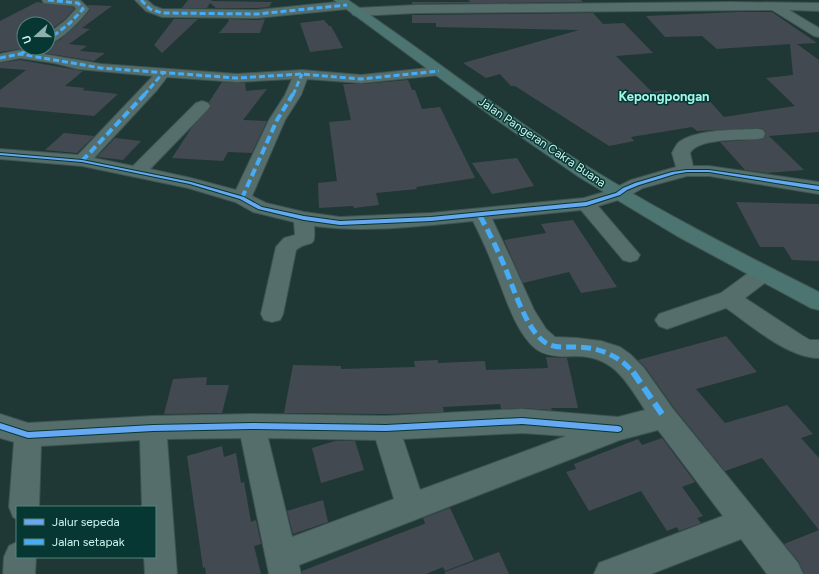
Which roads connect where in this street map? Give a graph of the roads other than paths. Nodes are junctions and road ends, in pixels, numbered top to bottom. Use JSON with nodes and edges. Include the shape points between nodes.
{"nodes":[{"id":1,"x":48,"y":0,"type":"edge"},
{"id":2,"x":141,"y":0,"type":"edge"},
{"id":3,"x":621,"y":3,"type":"edge"},
{"id":4,"x":348,"y":6,"type":"edge"},
{"id":5,"x":774,"y":6,"type":"junction"},
{"id":6,"x":819,"y":6,"type":"edge"},
{"id":7,"x":819,"y":33,"type":"edge"},
{"id":8,"x":56,"y":34,"type":"edge"},
{"id":9,"x":16,"y":54,"type":"edge"},
{"id":10,"x":47,"y":56,"type":"edge"},
{"id":11,"x":0,"y":58,"type":"edge"},
{"id":12,"x":439,"y":71,"type":"junction"},
{"id":13,"x":163,"y":73,"type":"junction"},
{"id":14,"x":302,"y":74,"type":"junction"},
{"id":15,"x":202,"y":106,"type":"dead end"},
{"id":16,"x":757,"y":134,"type":"dead end"},
{"id":17,"x":0,"y":154,"type":"edge"},
{"id":18,"x":82,"y":161,"type":"junction"},
{"id":19,"x":687,"y":171,"type":"junction"},
{"id":20,"x":137,"y":172,"type":"junction"},
{"id":21,"x":819,"y":188,"type":"edge"},
{"id":22,"x":627,"y":189,"type":"junction"},
{"id":23,"x":242,"y":198,"type":"junction"},
{"id":24,"x":586,"y":204,"type":"junction"},
{"id":25,"x":480,"y":216,"type":"junction"},
{"id":26,"x":304,"y":218,"type":"junction"},
{"id":27,"x":630,"y":255,"type":"dead end"},
{"id":28,"x":763,"y":273,"type":"junction"},
{"id":29,"x":729,"y":299,"type":"junction"},
{"id":30,"x":819,"y":302,"type":"edge"},
{"id":31,"x":272,"y":314,"type":"dead end"},
{"id":32,"x":667,"y":320,"type":"dead end"},
{"id":33,"x":819,"y":349,"type":"edge"},
{"id":34,"x":664,"y":417,"type":"junction"},
{"id":35,"x":0,"y":426,"type":"edge"},
{"id":36,"x":252,"y":426,"type":"junction"},
{"id":37,"x":153,"y":428,"type":"junction"},
{"id":38,"x":386,"y":428,"type":"junction"},
{"id":39,"x":618,"y":429,"type":"junction"},
{"id":40,"x":28,"y":435,"type":"junction"},
{"id":41,"x":24,"y":506,"type":"edge"},
{"id":42,"x":411,"y":507,"type":"junction"},
{"id":43,"x":747,"y":522,"type":"junction"},
{"id":44,"x":20,"y":558,"type":"edge"},
{"id":45,"x":283,"y":565,"type":"edge"},
{"id":46,"x":19,"y":574,"type":"edge"},
{"id":47,"x":161,"y":574,"type":"edge"},
{"id":48,"x":610,"y":574,"type":"edge"},
{"id":49,"x":787,"y":574,"type":"edge"}],
"edges":[{"from":1,"to":8,"type":"street","via":[[78,3],[83,9]]},
{"from":2,"to":4,"type":"street","via":[[153,11],[162,13],[257,14]]},
{"from":3,"to":4,"type":"street","via":[[417,9]]},
{"from":3,"to":5,"type":"street"},
{"from":4,"to":12,"type":"main road","name":"Jalan Pangeran Cakra Buana"},
{"from":5,"to":6,"type":"street"},
{"from":5,"to":7,"type":"street"},
{"from":9,"to":11,"type":"street"},
{"from":10,"to":13,"type":"street","via":[[78,65]]},
{"from":12,"to":14,"type":"street","via":[[361,79]]},
{"from":12,"to":22,"type":"main road","name":"Jalan Pangeran Cakra Buana","via":[[552,152]]},
{"from":13,"to":14,"type":"street","via":[[237,78]]},
{"from":13,"to":18,"type":"street"},
{"from":14,"to":23,"type":"street","via":[[293,95],[277,120]]},
{"from":15,"to":20,"type":"street"},
{"from":16,"to":19,"type":"street","via":[[712,137],[691,142],[683,147],[681,153]]},
{"from":17,"to":18,"type":"street"},
{"from":18,"to":20,"type":"street"},
{"from":19,"to":21,"type":"street","via":[[715,172]]},
{"from":19,"to":22,"type":"street"},
{"from":20,"to":23,"type":"street","via":[[191,183]]},
{"from":22,"to":24,"type":"street"},
{"from":22,"to":28,"type":"main road","name":"Jalan Pangeran Cakra Buana"},
{"from":23,"to":26,"type":"street","via":[[260,208]]},
{"from":24,"to":25,"type":"street"},
{"from":24,"to":27,"type":"street"},
{"from":25,"to":26,"type":"street","via":[[340,222]]},
{"from":25,"to":34,"type":"street","via":[[536,334],[553,347],[578,348],[614,355],[622,360]]},
{"from":26,"to":31,"type":"street","via":[[306,239],[286,247]]},
{"from":28,"to":29,"type":"street"},
{"from":28,"to":30,"type":"main road","name":"Jalan Pangeran Cakra Buana"},
{"from":29,"to":32,"type":"street"},
{"from":29,"to":33,"type":"street","via":[[795,343],[808,349]]},
{"from":34,"to":39,"type":"street"},
{"from":34,"to":43,"type":"street"},
{"from":35,"to":40,"type":"street"},
{"from":36,"to":37,"type":"street"},
{"from":36,"to":38,"type":"street"},
{"from":36,"to":45,"type":"street"},
{"from":37,"to":40,"type":"street"},
{"from":37,"to":47,"type":"street"},
{"from":38,"to":39,"type":"street","via":[[522,421]]},
{"from":38,"to":42,"type":"street"},
{"from":39,"to":42,"type":"street"},
{"from":40,"to":41,"type":"street"},
{"from":42,"to":45,"type":"street"},
{"from":43,"to":48,"type":"street"},
{"from":43,"to":49,"type":"street"},
{"from":44,"to":46,"type":"street"}]}
